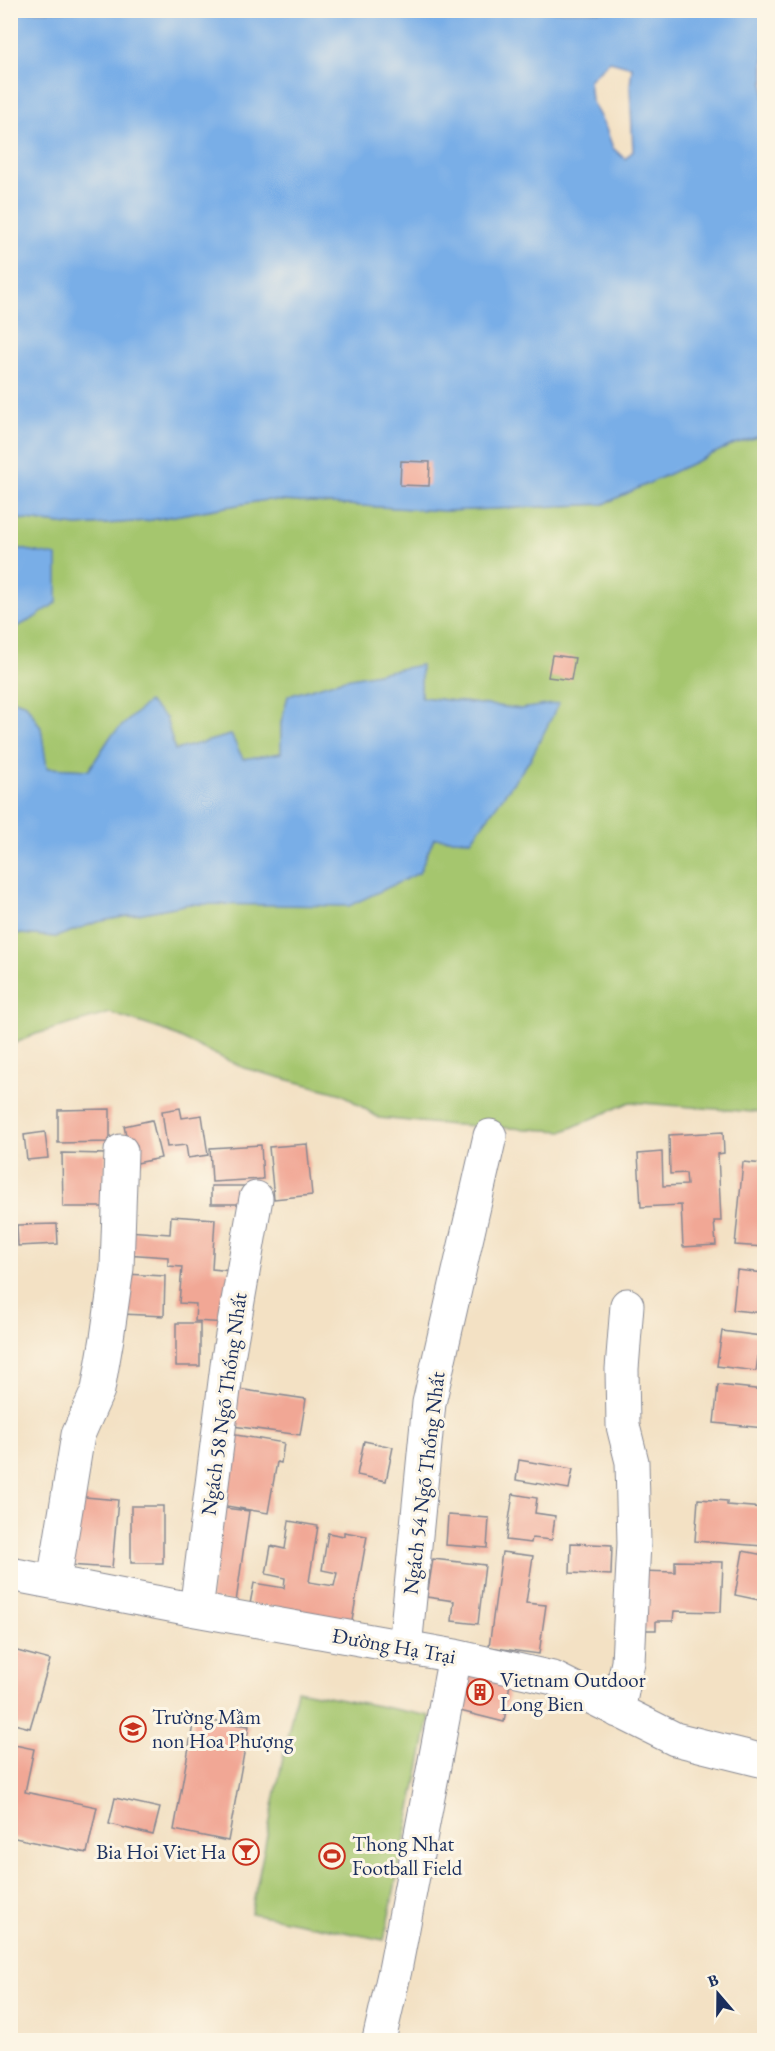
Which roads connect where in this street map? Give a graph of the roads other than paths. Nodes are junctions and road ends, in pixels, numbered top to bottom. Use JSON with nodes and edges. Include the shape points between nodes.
{"nodes":[{"id":1,"x":490,"y":1136,"type":"dead end"},
{"id":2,"x":121,"y":1151,"type":"dead end"},
{"id":3,"x":256,"y":1198,"type":"dead end"},
{"id":4,"x":627,"y":1305,"type":"dead end"},
{"id":5,"x":10,"y":1574,"type":"edge"},
{"id":6,"x":54,"y":1582,"type":"junction"},
{"id":7,"x":196,"y":1611,"type":"junction"},
{"id":8,"x":405,"y":1648,"type":"junction"},
{"id":9,"x":455,"y":1656,"type":"junction"},
{"id":10,"x":618,"y":1711,"type":"junction"},
{"id":11,"x":765,"y":1761,"type":"edge"},
{"id":12,"x":380,"y":2040,"type":"edge"}],
"edges":[{"from":1,"to":8,"type":"street","name":"Ngách 54 Ngõ Thống Nhất","via":[[429,1403]]},
{"from":2,"to":6,"type":"street","via":[[117,1268],[108,1326],[98,1390],[78,1435]]},
{"from":3,"to":7,"type":"street","name":"Ngách 58 Ngõ Thống Nhất","via":[[228,1358]]},
{"from":4,"to":10,"type":"street","via":[[622,1426],[632,1462],[634,1543],[628,1662]]},
{"from":5,"to":6,"type":"street","name":"Đường Hạ Trại"},
{"from":6,"to":7,"type":"street","name":"Đường Hạ Trại"},
{"from":7,"to":8,"type":"street","name":"Đường Hạ Trại"},
{"from":8,"to":9,"type":"street","name":"Đường Hạ Trại"},
{"from":9,"to":10,"type":"street","name":"Đường Hạ Trại","via":[[553,1678]]},
{"from":9,"to":12,"type":"street"},
{"from":10,"to":11,"type":"street","name":"Đường Hạ Trại","via":[[675,1739]]}]}
